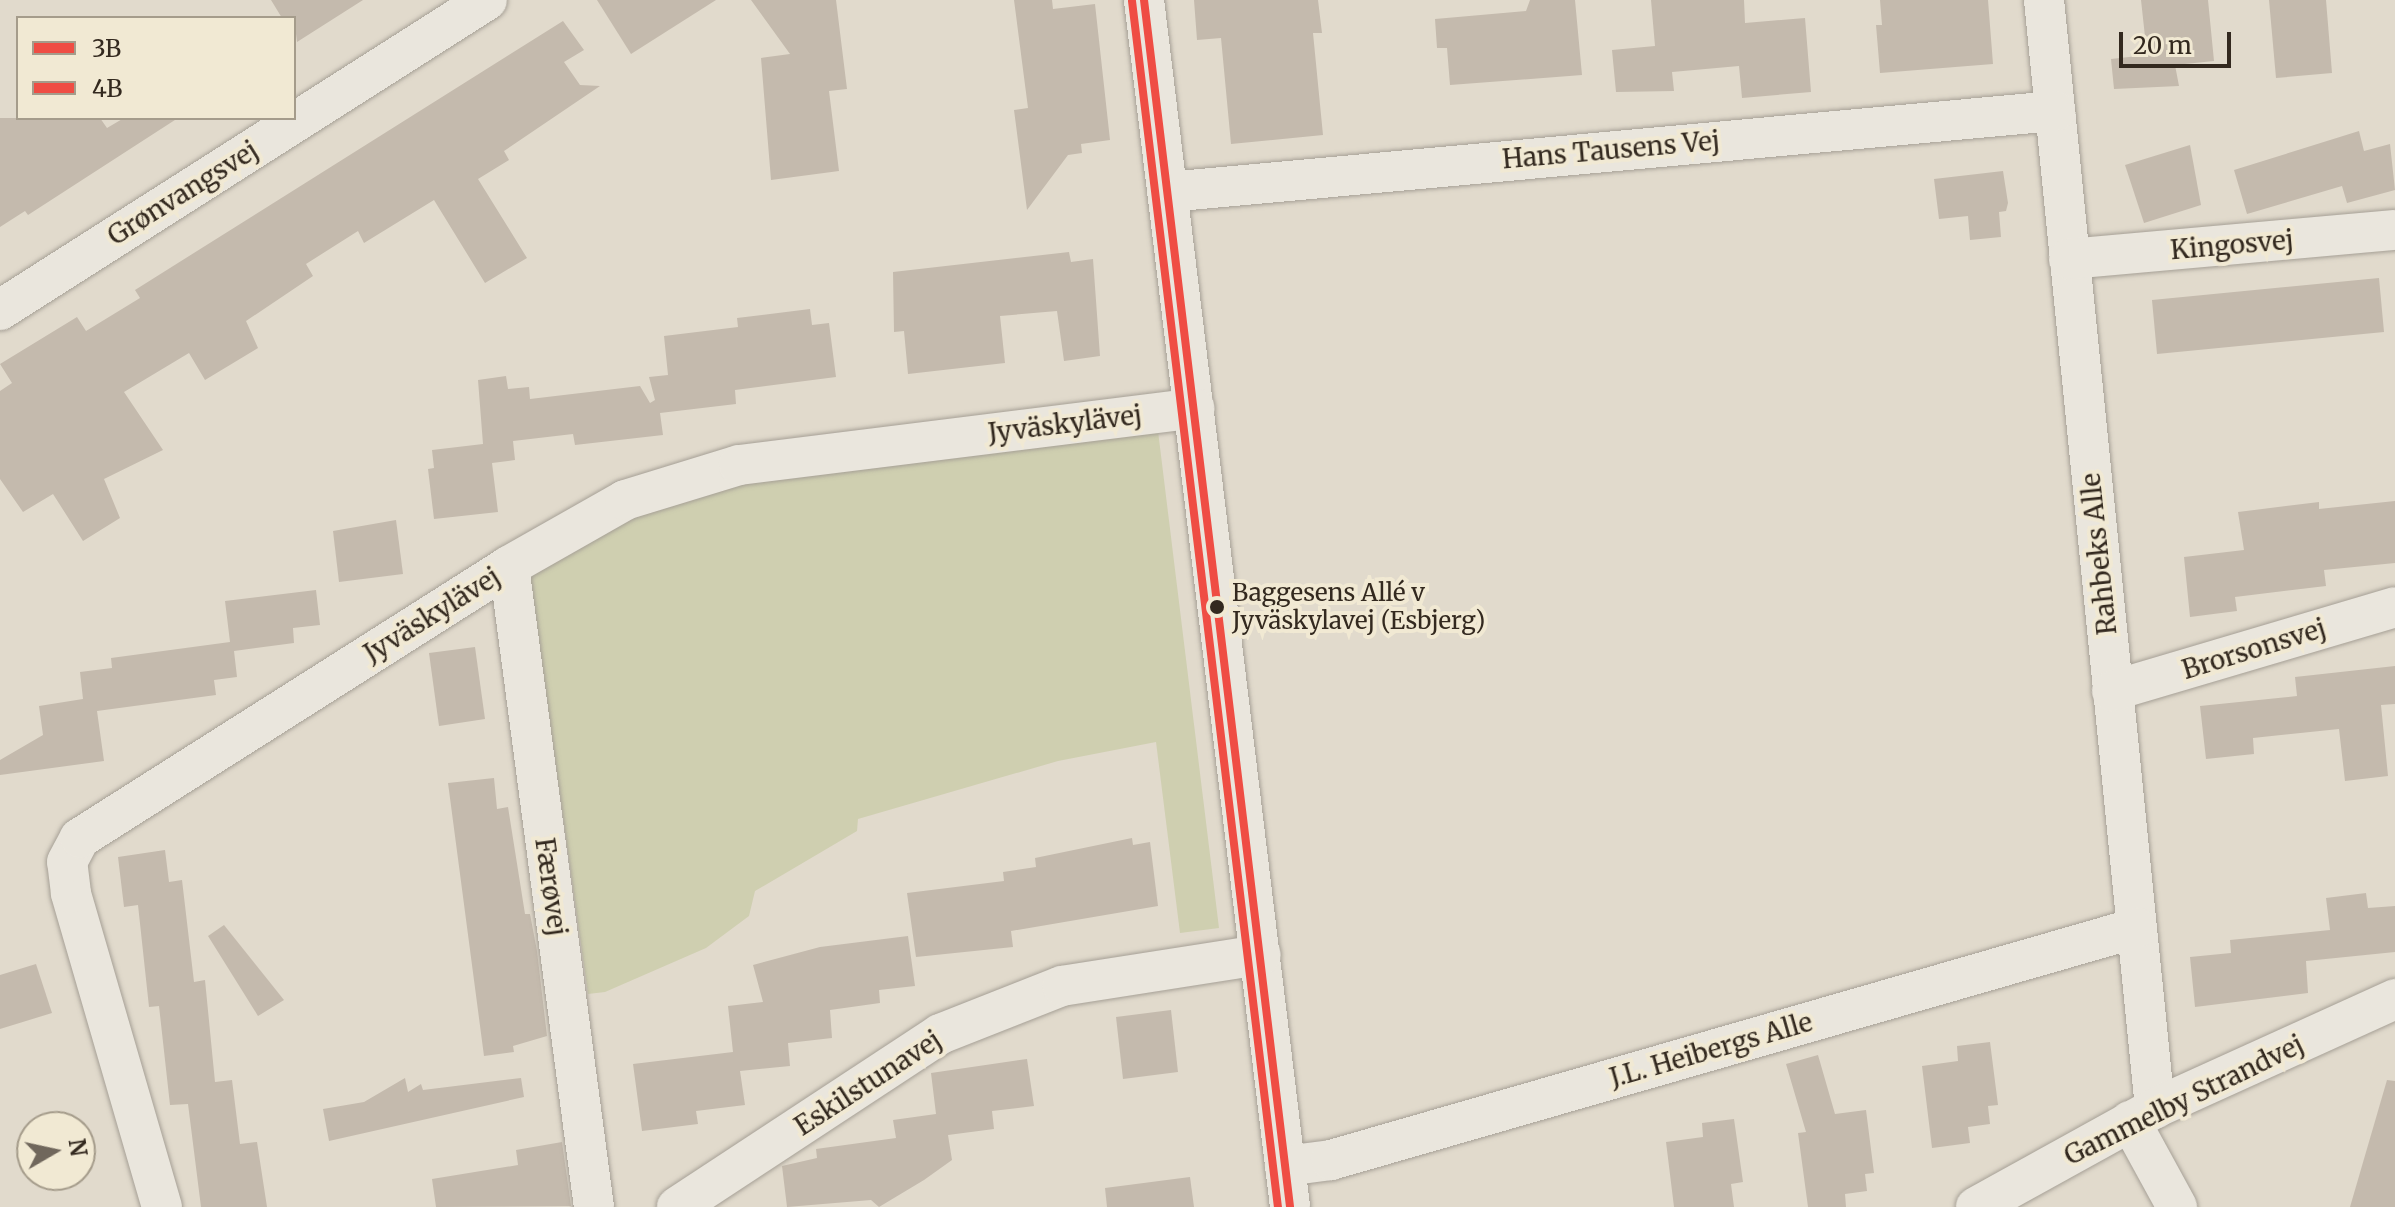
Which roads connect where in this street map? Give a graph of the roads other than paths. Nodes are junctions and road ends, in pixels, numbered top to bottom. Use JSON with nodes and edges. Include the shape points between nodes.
{"nodes":[{"id":1,"x":487,"y":0,"type":"edge"},
{"id":2,"x":1144,"y":0,"type":"edge"},
{"id":3,"x":2044,"y":0,"type":"edge"},
{"id":4,"x":2055,"y":111,"type":"junction"},
{"id":5,"x":1168,"y":192,"type":"junction"},
{"id":6,"x":2395,"y":230,"type":"edge"},
{"id":7,"x":2069,"y":259,"type":"junction"},
{"id":8,"x":0,"y":310,"type":"edge"},
{"id":9,"x":1194,"y":408,"type":"junction"},
{"id":10,"x":509,"y":566,"type":"junction"},
{"id":11,"x":2395,"y":607,"type":"edge"},
{"id":12,"x":2112,"y":691,"type":"junction"},
{"id":13,"x":2136,"y":928,"type":"junction"},
{"id":14,"x":1261,"y":955,"type":"junction"},
{"id":15,"x":2395,"y":999,"type":"edge"},
{"id":16,"x":2142,"y":1114,"type":"junction"},
{"id":17,"x":1285,"y":1166,"type":"junction"},
{"id":18,"x":162,"y":1207,"type":"edge"},
{"id":19,"x":594,"y":1207,"type":"edge"},
{"id":20,"x":677,"y":1207,"type":"edge"},
{"id":21,"x":1290,"y":1207,"type":"edge"},
{"id":22,"x":1976,"y":1207,"type":"edge"},
{"id":23,"x":2177,"y":1207,"type":"edge"}],
"edges":[{"from":1,"to":8,"type":"street","name":"Grønvangsvej"},
{"from":2,"to":5,"type":"street"},
{"from":3,"to":4,"type":"street","name":"Rahbeks Alle"},
{"from":4,"to":5,"type":"street","name":"Hans Tausens Vej"},
{"from":4,"to":7,"type":"street","name":"Rahbeks Alle"},
{"from":5,"to":9,"type":"street"},
{"from":6,"to":7,"type":"street","name":"Kingosvej"},
{"from":7,"to":12,"type":"street","name":"Rahbeks Alle"},
{"from":9,"to":10,"type":"street","name":"Jyväskylävej","via":[[739,465],[625,500]]},
{"from":9,"to":14,"type":"street"},
{"from":10,"to":18,"type":"street","name":"Jyväskylävej","via":[[111,817],[75,847],[67,862],[71,893]]},
{"from":10,"to":19,"type":"street","name":"Færøvej"},
{"from":11,"to":12,"type":"street","name":"Brorsonsvej"},
{"from":12,"to":13,"type":"street","name":"Rahbeks Alle"},
{"from":13,"to":16,"type":"street","name":"Rahbeks Alle"},
{"from":13,"to":17,"type":"street","name":"J.L. Heibergs Alle","via":[[1331,1160]]},
{"from":14,"to":17,"type":"street"},
{"from":14,"to":20,"type":"street","name":"Eskilstunavej","via":[[1062,986],[940,1034]]},
{"from":15,"to":16,"type":"street","name":"Gammelby Strandvej"},
{"from":16,"to":22,"type":"street","name":"Gammelby Strandvej"},
{"from":16,"to":23,"type":"street"},
{"from":17,"to":21,"type":"street"}]}
